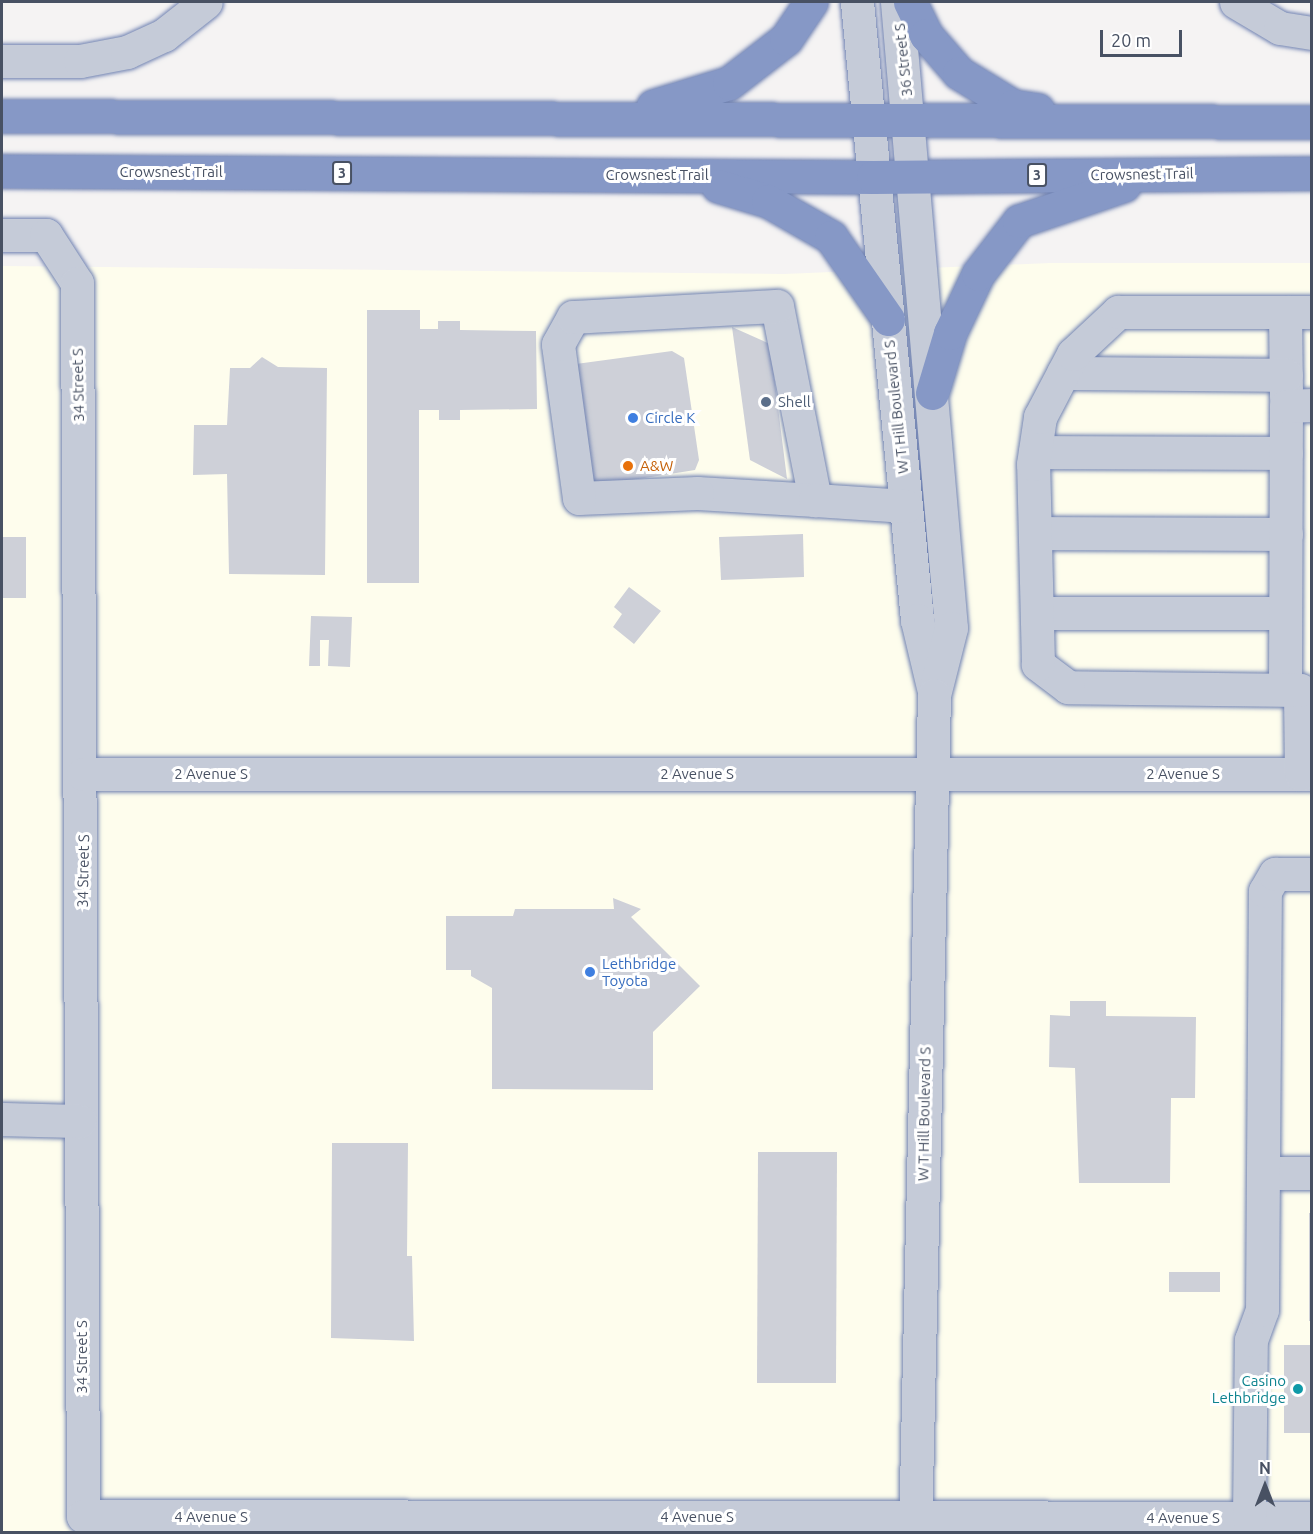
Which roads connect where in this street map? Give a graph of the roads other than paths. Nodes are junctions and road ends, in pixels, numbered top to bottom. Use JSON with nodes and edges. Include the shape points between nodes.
{"nodes":[{"id":1,"x":206,"y":2,"type":"edge"},
{"id":2,"x":811,"y":2,"type":"edge"},
{"id":3,"x":857,"y":2,"type":"edge"},
{"id":4,"x":897,"y":2,"type":"edge"},
{"id":5,"x":910,"y":2,"type":"edge"},
{"id":6,"x":1236,"y":2,"type":"edge"},
{"id":7,"x":1311,"y":33,"type":"edge"},
{"id":8,"x":2,"y":61,"type":"edge"},
{"id":9,"x":2,"y":116,"type":"edge"},
{"id":10,"x":574,"y":117,"type":"junction"},
{"id":11,"x":869,"y":118,"type":"junction"},
{"id":12,"x":909,"y":118,"type":"junction"},
{"id":13,"x":1087,"y":120,"type":"junction"},
{"id":14,"x":1311,"y":122,"type":"edge"},
{"id":15,"x":2,"y":171,"type":"edge"},
{"id":16,"x":1311,"y":173,"type":"edge"},
{"id":17,"x":1161,"y":174,"type":"junction"},
{"id":18,"x":682,"y":175,"type":"junction"},
{"id":19,"x":914,"y":176,"type":"junction"},
{"id":20,"x":873,"y":177,"type":"junction"},
{"id":21,"x":2,"y":235,"type":"edge"},
{"id":22,"x":1298,"y":312,"type":"edge"},
{"id":23,"x":888,"y":319,"type":"junction"},
{"id":24,"x":1063,"y":373,"type":"junction"},
{"id":25,"x":932,"y":393,"type":"junction"},
{"id":26,"x":1295,"y":396,"type":"edge"},
{"id":27,"x":1035,"y":452,"type":"junction"},
{"id":28,"x":1286,"y":453,"type":"junction"},
{"id":29,"x":814,"y":500,"type":"junction"},
{"id":30,"x":906,"y":506,"type":"junction"},
{"id":31,"x":1035,"y":533,"type":"junction"},
{"id":32,"x":1286,"y":534,"type":"junction"},
{"id":33,"x":1037,"y":613,"type":"junction"},
{"id":34,"x":1285,"y":614,"type":"junction"},
{"id":35,"x":1299,"y":689,"type":"edge"},
{"id":36,"x":934,"y":695,"type":"junction"},
{"id":37,"x":83,"y":774,"type":"junction"},
{"id":38,"x":932,"y":774,"type":"junction"},
{"id":39,"x":1306,"y":774,"type":"edge"},
{"id":40,"x":1311,"y":874,"type":"edge"},
{"id":41,"x":2,"y":1119,"type":"edge"},
{"id":42,"x":80,"y":1121,"type":"junction"},
{"id":43,"x":1263,"y":1173,"type":"junction"},
{"id":44,"x":1311,"y":1173,"type":"edge"},
{"id":45,"x":83,"y":1516,"type":"joint"},
{"id":46,"x":1249,"y":1518,"type":"junction"},
{"id":47,"x":1311,"y":1518,"type":"edge"},
{"id":48,"x":914,"y":1525,"type":"edge"}],
"edges":[{"from":1,"to":8,"type":"street","via":[[164,36],[127,52],[80,61]]},
{"from":2,"to":10,"type":"highway","via":[[786,39],[729,83],[669,103]]},
{"from":3,"to":11,"type":"street"},
{"from":4,"to":12,"type":"street","name":"36 Street S"},
{"from":5,"to":13,"type":"highway","via":[[926,36],[959,73],[1013,106]]},
{"from":6,"to":7,"type":"street","via":[[1280,28]]},
{"from":9,"to":10,"type":"highway"},
{"from":10,"to":11,"type":"highway"},
{"from":11,"to":12,"type":"highway"},
{"from":11,"to":20,"type":"street","name":"W T Hill Boulevard S"},
{"from":12,"to":13,"type":"highway"},
{"from":12,"to":19,"type":"street","name":"36 Street S"},
{"from":13,"to":14,"type":"highway"},
{"from":15,"to":18,"type":"highway","name":"Crowsnest Trail","number":"3"},
{"from":16,"to":17,"type":"highway","name":"Crowsnest Trail","number":"3"},
{"from":17,"to":19,"type":"highway","name":"Crowsnest Trail","number":"3"},
{"from":17,"to":25,"type":"highway","via":[[1019,221],[978,274],[950,333]]},
{"from":18,"to":20,"type":"highway","name":"Crowsnest Trail","number":"3"},
{"from":18,"to":23,"type":"highway","via":[[768,201],[831,237]]},
{"from":19,"to":20,"type":"highway","name":"Crowsnest Trail","number":"3"},
{"from":19,"to":25,"type":"street","name":"W T Hill Boulevard S"},
{"from":20,"to":23,"type":"street","name":"W T Hill Boulevard S"},
{"from":21,"to":37,"type":"street","name":"34 Street S","via":[[46,235],[77,283]]},
{"from":22,"to":24,"type":"street","via":[[1118,312],[1072,354]]},
{"from":22,"to":26,"type":"street"},
{"from":23,"to":30,"type":"street","name":"W T Hill Boulevard S"},
{"from":24,"to":26,"type":"street"},
{"from":24,"to":27,"type":"street","via":[[1040,417]]},
{"from":25,"to":36,"type":"street","name":"W T Hill Boulevard S","via":[[951,628]]},
{"from":26,"to":28,"type":"street"},
{"from":27,"to":28,"type":"street"},
{"from":27,"to":31,"type":"street"},
{"from":28,"to":32,"type":"street"},
{"from":29,"to":29,"type":"street","via":[[777,306],[573,317],[558,344],[579,498],[697,493]]},
{"from":29,"to":30,"type":"street"},
{"from":30,"to":36,"type":"street","name":"W T Hill Boulevard S","via":[[917,620]]},
{"from":31,"to":32,"type":"street"},
{"from":31,"to":33,"type":"street"},
{"from":32,"to":34,"type":"street"},
{"from":33,"to":34,"type":"street"},
{"from":33,"to":35,"type":"street","via":[[1038,664],[1068,687]]},
{"from":34,"to":35,"type":"street"},
{"from":35,"to":39,"type":"street"},
{"from":36,"to":38,"type":"street","name":"W T Hill Boulevard S"},
{"from":37,"to":38,"type":"street","name":"2 Avenue S"},
{"from":37,"to":42,"type":"street","name":"34 Street S"},
{"from":38,"to":39,"type":"street","name":"2 Avenue S"},
{"from":38,"to":48,"type":"street","name":"W T Hill Boulevard S"},
{"from":40,"to":43,"type":"street","via":[[1275,874],[1265,891]]},
{"from":41,"to":42,"type":"street"},
{"from":42,"to":45,"type":"street","name":"34 Street S"},
{"from":43,"to":44,"type":"street"},
{"from":43,"to":46,"type":"street","via":[[1262,1310],[1251,1340]]},
{"from":45,"to":48,"type":"street","name":"4 Avenue S"},
{"from":46,"to":47,"type":"street","name":"4 Avenue S"},
{"from":46,"to":48,"type":"street","name":"4 Avenue S"}]}
